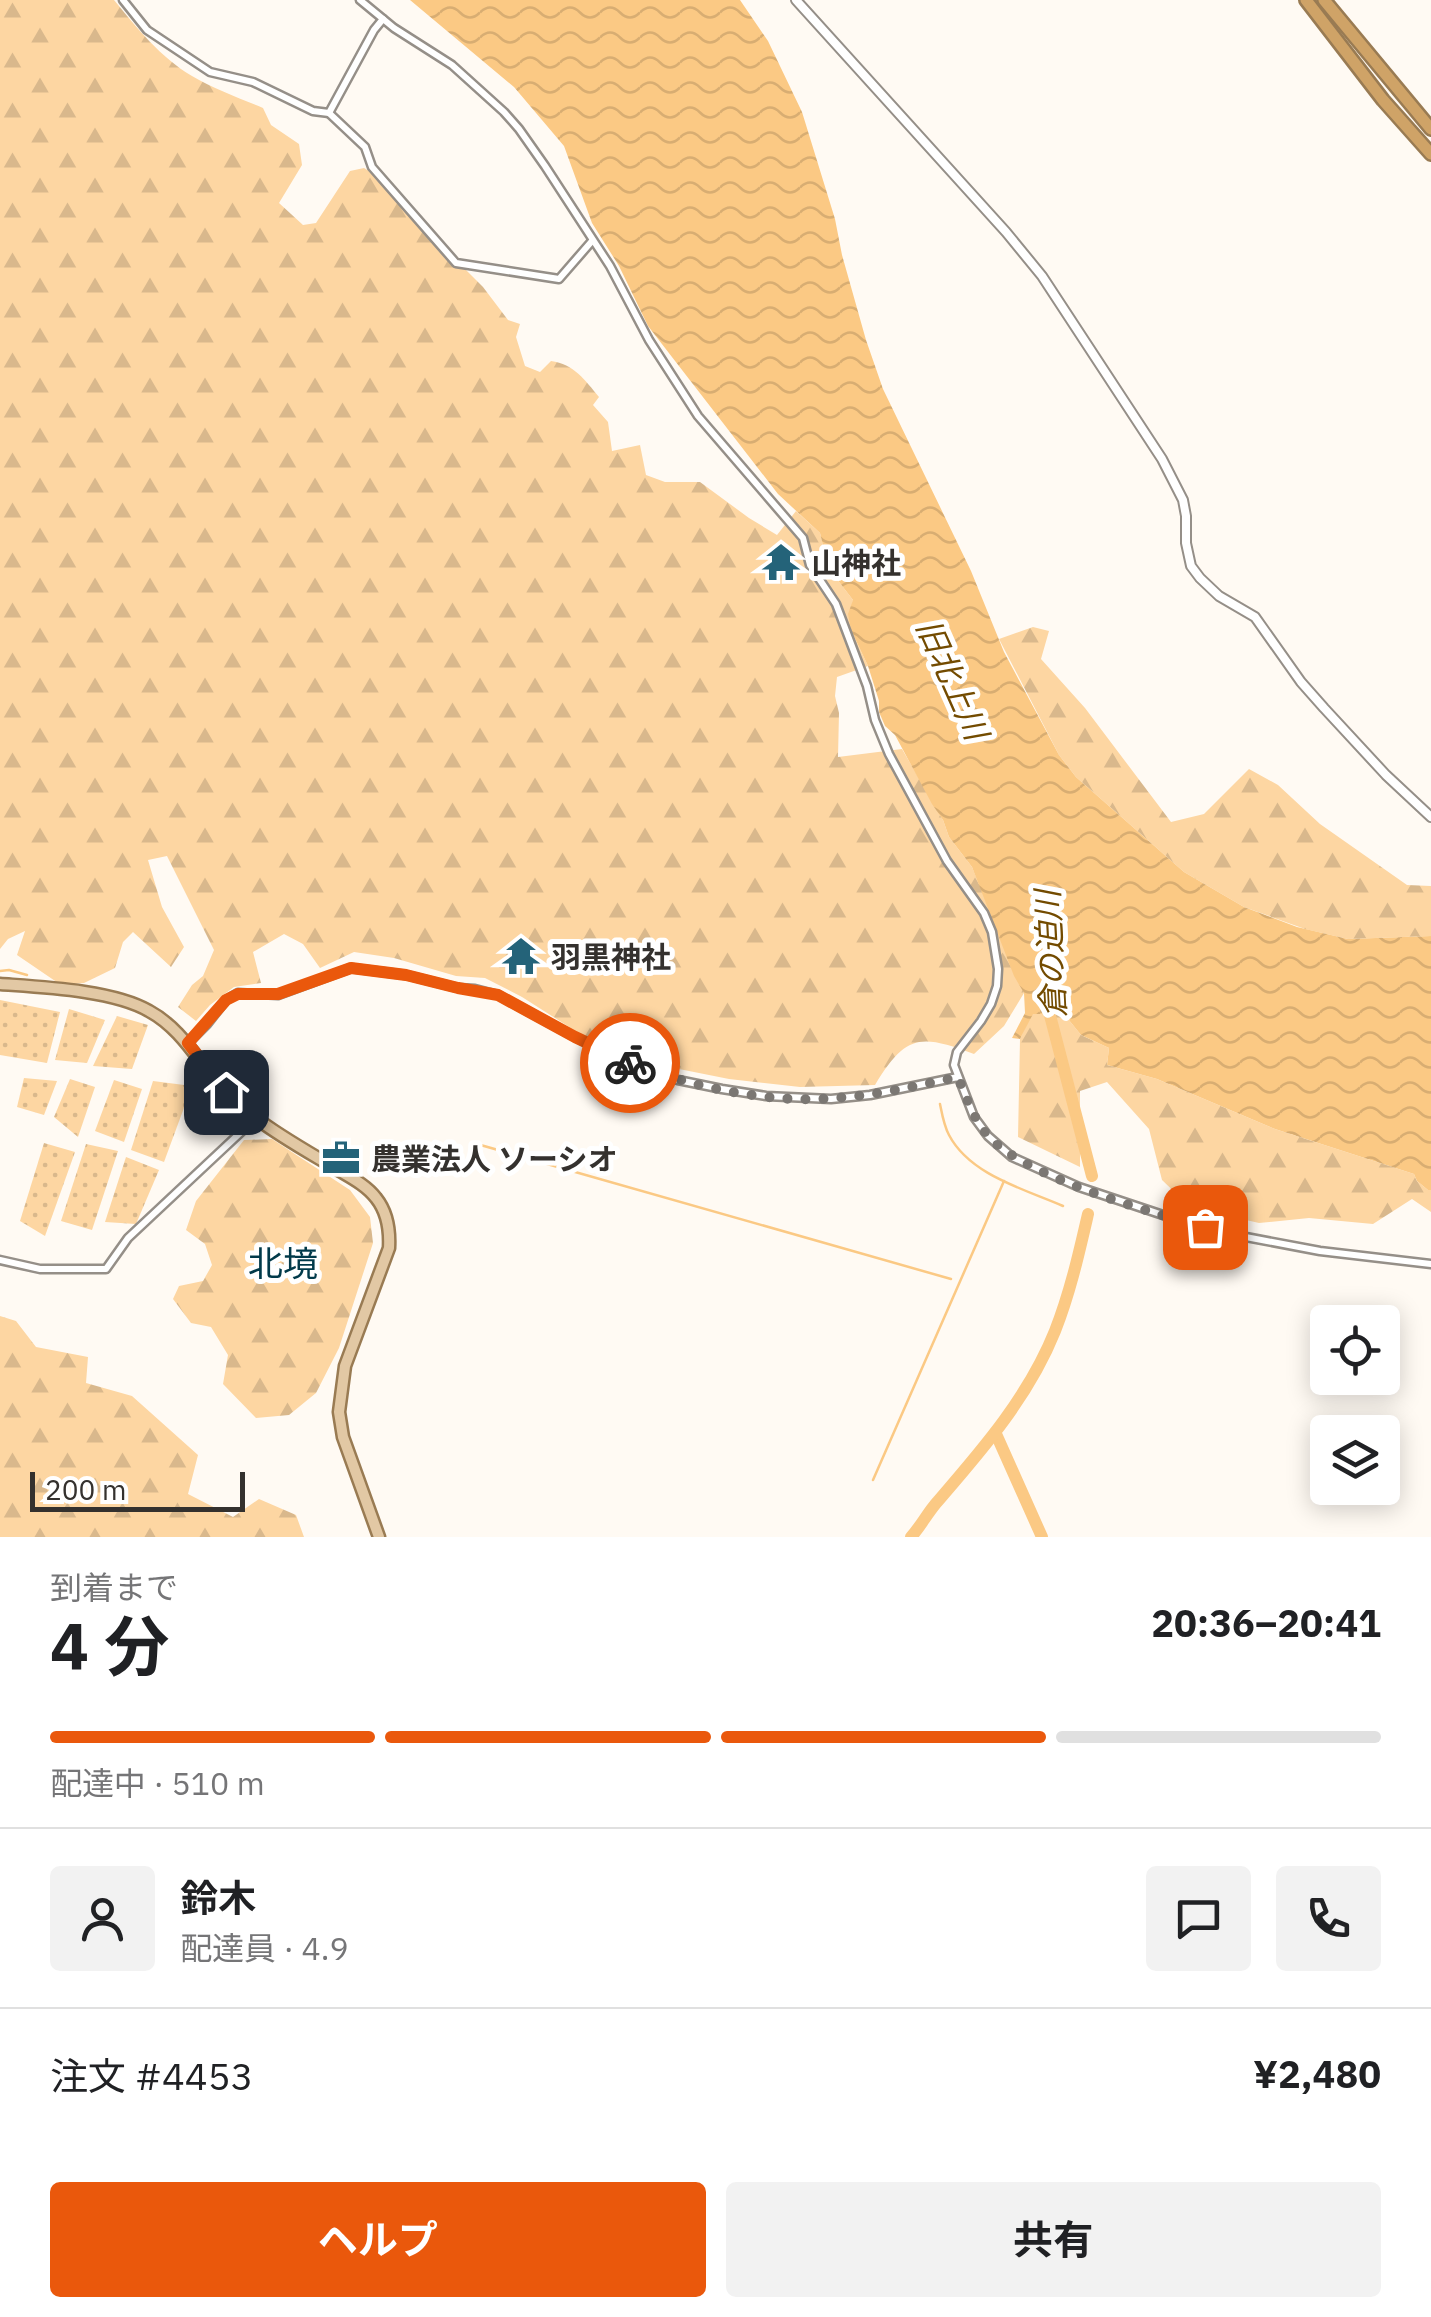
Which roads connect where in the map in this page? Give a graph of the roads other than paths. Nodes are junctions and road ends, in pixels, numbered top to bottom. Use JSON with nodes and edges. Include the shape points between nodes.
{"nodes":[{"id":1,"x":123,"y":0,"type":"edge"},
{"id":2,"x":360,"y":0,"type":"edge"},
{"id":3,"x":796,"y":0,"type":"edge"},
{"id":4,"x":1306,"y":0,"type":"edge"},
{"id":5,"x":1324,"y":0,"type":"edge"},
{"id":6,"x":383,"y":19,"type":"junction"},
{"id":7,"x":329,"y":114,"type":"junction"},
{"id":8,"x":1431,"y":129,"type":"edge"},
{"id":9,"x":1431,"y":154,"type":"edge"},
{"id":10,"x":593,"y":240,"type":"junction"},
{"id":11,"x":1431,"y":817,"type":"edge"},
{"id":12,"x":0,"y":984,"type":"edge"},
{"id":13,"x":188,"y":1043,"type":"junction"},
{"id":14,"x":958,"y":1077,"type":"junction"},
{"id":15,"x":256,"y":1118,"type":"junction"},
{"id":16,"x":0,"y":1260,"type":"edge"},
{"id":17,"x":1431,"y":1264,"type":"edge"},
{"id":18,"x":379,"y":1537,"type":"edge"}],
"edges":[{"from":1,"to":7,"type":"street","via":[[147,30],[210,72]]},
{"from":2,"to":6,"type":"street"},
{"from":3,"to":11,"type":"street","via":[[1042,276],[1162,459],[1182,500],[1191,566],[1200,578],[1263,624],[1300,682]]},
{"from":4,"to":9,"type":"highway"},
{"from":5,"to":8,"type":"highway"},
{"from":6,"to":7,"type":"street"},
{"from":6,"to":10,"type":"street","via":[[452,65],[504,112]]},
{"from":7,"to":10,"type":"street","via":[[365,147],[372,167],[456,263],[559,278]]},
{"from":10,"to":14,"type":"street","via":[[698,416],[803,538],[810,565],[836,604],[889,754],[984,914],[996,950],[997,986],[992,1004],[956,1052]]},
{"from":12,"to":13,"type":"main road","via":[[137,1005]]},
{"from":13,"to":14,"type":"street","via":[[238,994],[278,994],[351,968],[498,995],[630,1063],[722,1089],[830,1099]]},
{"from":13,"to":15,"type":"main road"},
{"from":14,"to":17,"type":"street","via":[[974,1117],[1002,1149],[1079,1187],[1230,1234]]},
{"from":15,"to":16,"type":"street","via":[[128,1238],[106,1269],[40,1269]]},
{"from":15,"to":18,"type":"main road","via":[[368,1190],[390,1228],[384,1266],[345,1366],[339,1412]]}]}
